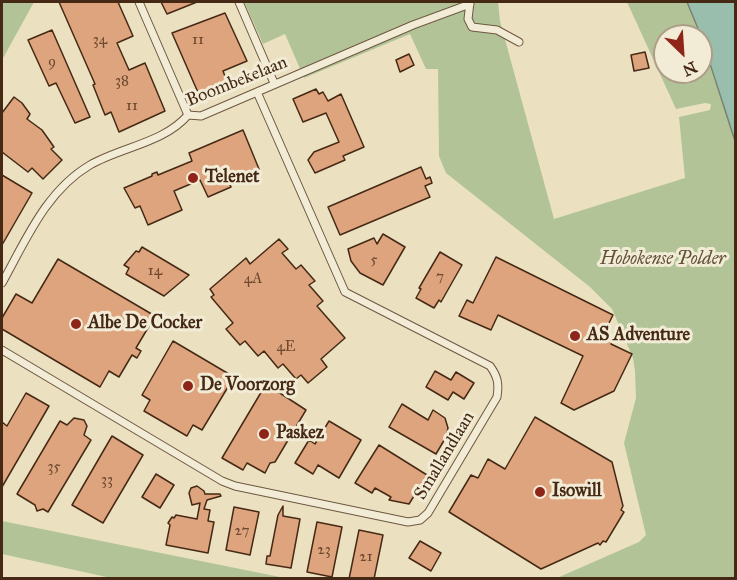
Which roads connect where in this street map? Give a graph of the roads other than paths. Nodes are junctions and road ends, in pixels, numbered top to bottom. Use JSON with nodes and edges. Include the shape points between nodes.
{"nodes":[{"id":1,"x":139,"y":2,"type":"edge"},
{"id":2,"x":239,"y":2,"type":"edge"},
{"id":3,"x":470,"y":3,"type":"edge"},
{"id":4,"x":519,"y":42,"type":"dead end"},
{"id":5,"x":274,"y":84,"type":"junction"},
{"id":6,"x":257,"y":92,"type":"junction"},
{"id":7,"x":188,"y":115,"type":"junction"},
{"id":8,"x":2,"y":283,"type":"edge"},
{"id":9,"x":2,"y":350,"type":"edge"}],
"edges":[{"from":1,"to":7,"type":"street"},
{"from":2,"to":5,"type":"street"},
{"from":3,"to":4,"type":"street","via":[[468,19],[472,27],[497,30]]},
{"from":3,"to":5,"type":"street","name":"Boombekelaan"},
{"from":5,"to":6,"type":"street","name":"Boombekelaan"},
{"from":6,"to":7,"type":"street","name":"Boombekelaan","via":[[201,116]]},
{"from":6,"to":9,"type":"street","name":"Smallandlaan","via":[[345,292],[490,366],[496,374],[497,397],[428,513],[420,520],[408,522],[228,484]]},
{"from":7,"to":8,"type":"street","name":"Boombekelaan","via":[[177,127],[102,159],[69,181],[45,208]]}]}
